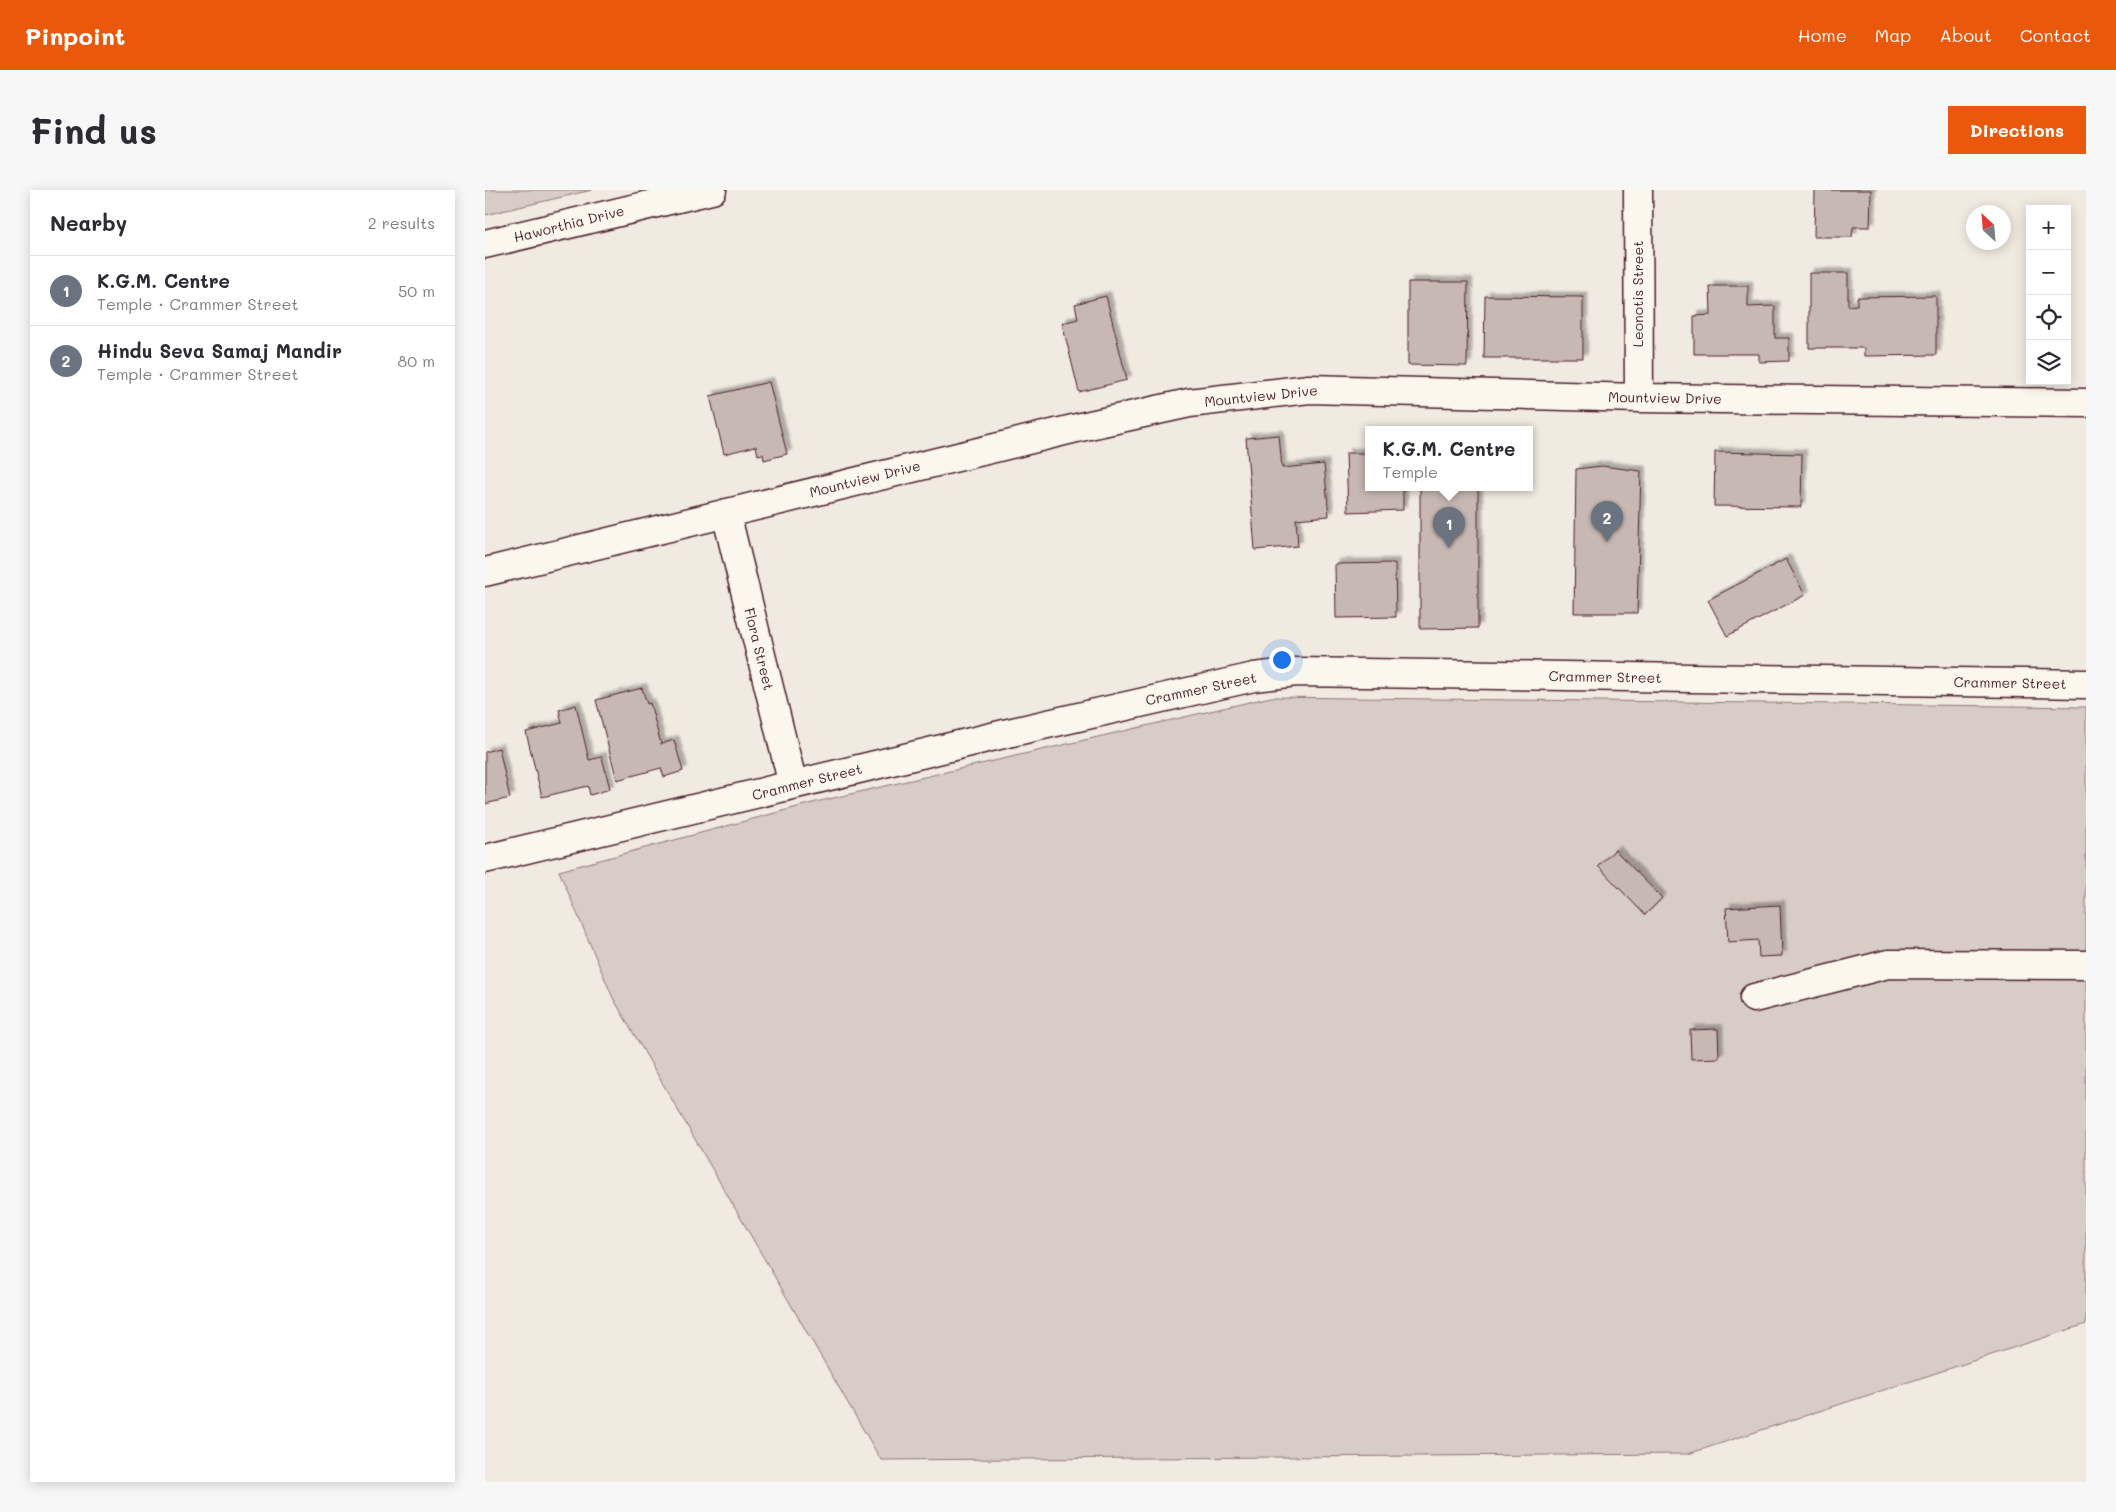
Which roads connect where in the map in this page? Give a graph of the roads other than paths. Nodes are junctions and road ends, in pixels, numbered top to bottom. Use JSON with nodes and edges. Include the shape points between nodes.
{"nodes":[{"id":1,"x":1638,"y":190,"type":"edge"},
{"id":2,"x":706,"y":191,"type":"edge"},
{"id":3,"x":485,"y":244,"type":"edge"},
{"id":4,"x":1639,"y":398,"type":"junction"},
{"id":5,"x":2086,"y":403,"type":"edge"},
{"id":6,"x":726,"y":513,"type":"junction"},
{"id":7,"x":485,"y":572,"type":"edge"},
{"id":8,"x":2086,"y":684,"type":"edge"},
{"id":9,"x":793,"y":785,"type":"junction"},
{"id":10,"x":485,"y":860,"type":"edge"},
{"id":11,"x":2086,"y":965,"type":"edge"},
{"id":12,"x":1754,"y":998,"type":"dead end"}],
"edges":[{"from":1,"to":4,"type":"street","name":"Leonotis Street"},
{"from":2,"to":3,"type":"street","name":"Haworthia Drive"},
{"from":4,"to":5,"type":"street","name":"Mountview Drive"},
{"from":4,"to":6,"type":"street","name":"Mountview Drive","via":[[1309,389],[1189,403]]},
{"from":6,"to":7,"type":"street","name":"Mountview Drive"},
{"from":6,"to":9,"type":"street","name":"Flora Street"},
{"from":8,"to":9,"type":"street","name":"Crammer Street","via":[[1296,672],[1254,676]]},
{"from":9,"to":10,"type":"street","name":"Crammer Street"},
{"from":11,"to":12,"type":"street","via":[[1888,964]]}]}
